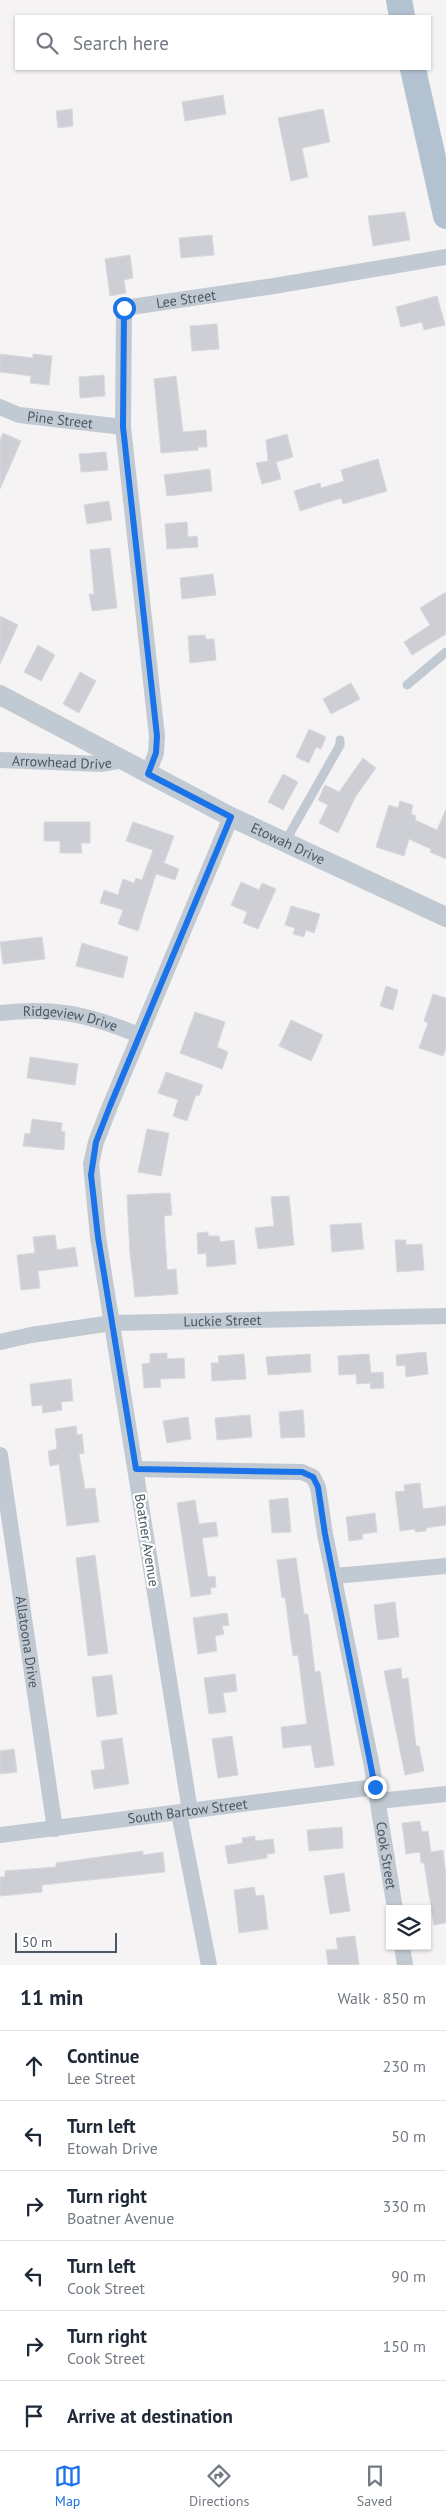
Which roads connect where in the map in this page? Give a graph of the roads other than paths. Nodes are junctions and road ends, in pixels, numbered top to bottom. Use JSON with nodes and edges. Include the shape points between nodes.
{"nodes":[{"id":1,"x":399,"y":0,"type":"edge"},
{"id":2,"x":402,"y":15,"type":"edge"},
{"id":3,"x":413,"y":70,"type":"edge"},
{"id":4,"x":446,"y":216,"type":"edge"},
{"id":5,"x":446,"y":256,"type":"edge"},
{"id":6,"x":0,"y":407,"type":"edge"},
{"id":7,"x":123,"y":427,"type":"junction"},
{"id":8,"x":446,"y":652,"type":"edge"},
{"id":9,"x":407,"y":685,"type":"dead end"},
{"id":10,"x":0,"y":695,"type":"edge"},
{"id":11,"x":340,"y":740,"type":"dead end"},
{"id":12,"x":0,"y":760,"type":"edge"},
{"id":13,"x":124,"y":760,"type":"junction"},
{"id":14,"x":148,"y":774,"type":"junction"},
{"id":15,"x":231,"y":817,"type":"junction"},
{"id":16,"x":285,"y":842,"type":"junction"},
{"id":17,"x":446,"y":916,"type":"edge"},
{"id":18,"x":0,"y":1013,"type":"edge"},
{"id":19,"x":140,"y":1035,"type":"junction"},
{"id":20,"x":446,"y":1316,"type":"edge"},
{"id":21,"x":112,"y":1323,"type":"junction"},
{"id":22,"x":0,"y":1342,"type":"edge"},
{"id":23,"x":0,"y":1455,"type":"edge"},
{"id":24,"x":136,"y":1469,"type":"junction"},
{"id":25,"x":446,"y":1566,"type":"edge"},
{"id":26,"x":334,"y":1576,"type":"junction"},
{"id":27,"x":377,"y":1794,"type":"junction"},
{"id":28,"x":446,"y":1794,"type":"edge"},
{"id":29,"x":184,"y":1812,"type":"junction"},
{"id":30,"x":55,"y":1829,"type":"junction"},
{"id":31,"x":0,"y":1835,"type":"edge"},
{"id":32,"x":395,"y":1905,"type":"edge"},
{"id":33,"x":403,"y":1950,"type":"edge"},
{"id":34,"x":209,"y":1965,"type":"edge"},
{"id":35,"x":405,"y":1965,"type":"edge"}],
"edges":[{"from":1,"to":2,"type":"main road"},
{"from":3,"to":4,"type":"main road"},
{"from":5,"to":7,"type":"street","name":"Lee Street","via":[[124,308]]},
{"from":6,"to":7,"type":"street","name":"Pine Street","via":[[19,415]]},
{"from":7,"to":14,"type":"street","name":"Lee Street","via":[[157,736],[156,753]]},
{"from":8,"to":9,"type":"lane"},
{"from":10,"to":13,"type":"street","name":"Etowah Drive"},
{"from":11,"to":16,"type":"lane","via":[[321,782]]},
{"from":12,"to":13,"type":"street","name":"Arrowhead Drive","via":[[102,764]]},
{"from":13,"to":14,"type":"street","name":"Etowah Drive"},
{"from":14,"to":15,"type":"street","name":"Etowah Drive"},
{"from":15,"to":16,"type":"street","name":"Etowah Drive"},
{"from":15,"to":19,"type":"street","name":"Boatner Avenue"},
{"from":16,"to":17,"type":"street","name":"Etowah Drive"},
{"from":18,"to":19,"type":"street","name":"Ridgeview Drive","via":[[61,1011]]},
{"from":19,"to":21,"type":"street","name":"Boatner Avenue","via":[[96,1142],[91,1164],[98,1237]]},
{"from":20,"to":21,"type":"street","name":"Luckie Street"},
{"from":21,"to":22,"type":"street","name":"Luckie Street"},
{"from":21,"to":24,"type":"street","name":"Boatner Avenue"},
{"from":23,"to":30,"type":"street","name":"Allatoona Drive"},
{"from":24,"to":26,"type":"street","name":"Cook Street","via":[[302,1472],[313,1477],[318,1487]]},
{"from":24,"to":29,"type":"street","name":"Boatner Avenue"},
{"from":25,"to":26,"type":"street"},
{"from":26,"to":27,"type":"street","name":"Cook Street"},
{"from":27,"to":28,"type":"street","name":"South Bartow Street"},
{"from":27,"to":29,"type":"street","name":"South Bartow Street"},
{"from":27,"to":32,"type":"street","name":"Cook Street"},
{"from":29,"to":30,"type":"street","name":"South Bartow Street"},
{"from":29,"to":34,"type":"street","name":"Boatner Avenue"},
{"from":30,"to":31,"type":"street","name":"South Bartow Street"},
{"from":33,"to":35,"type":"street"}]}
